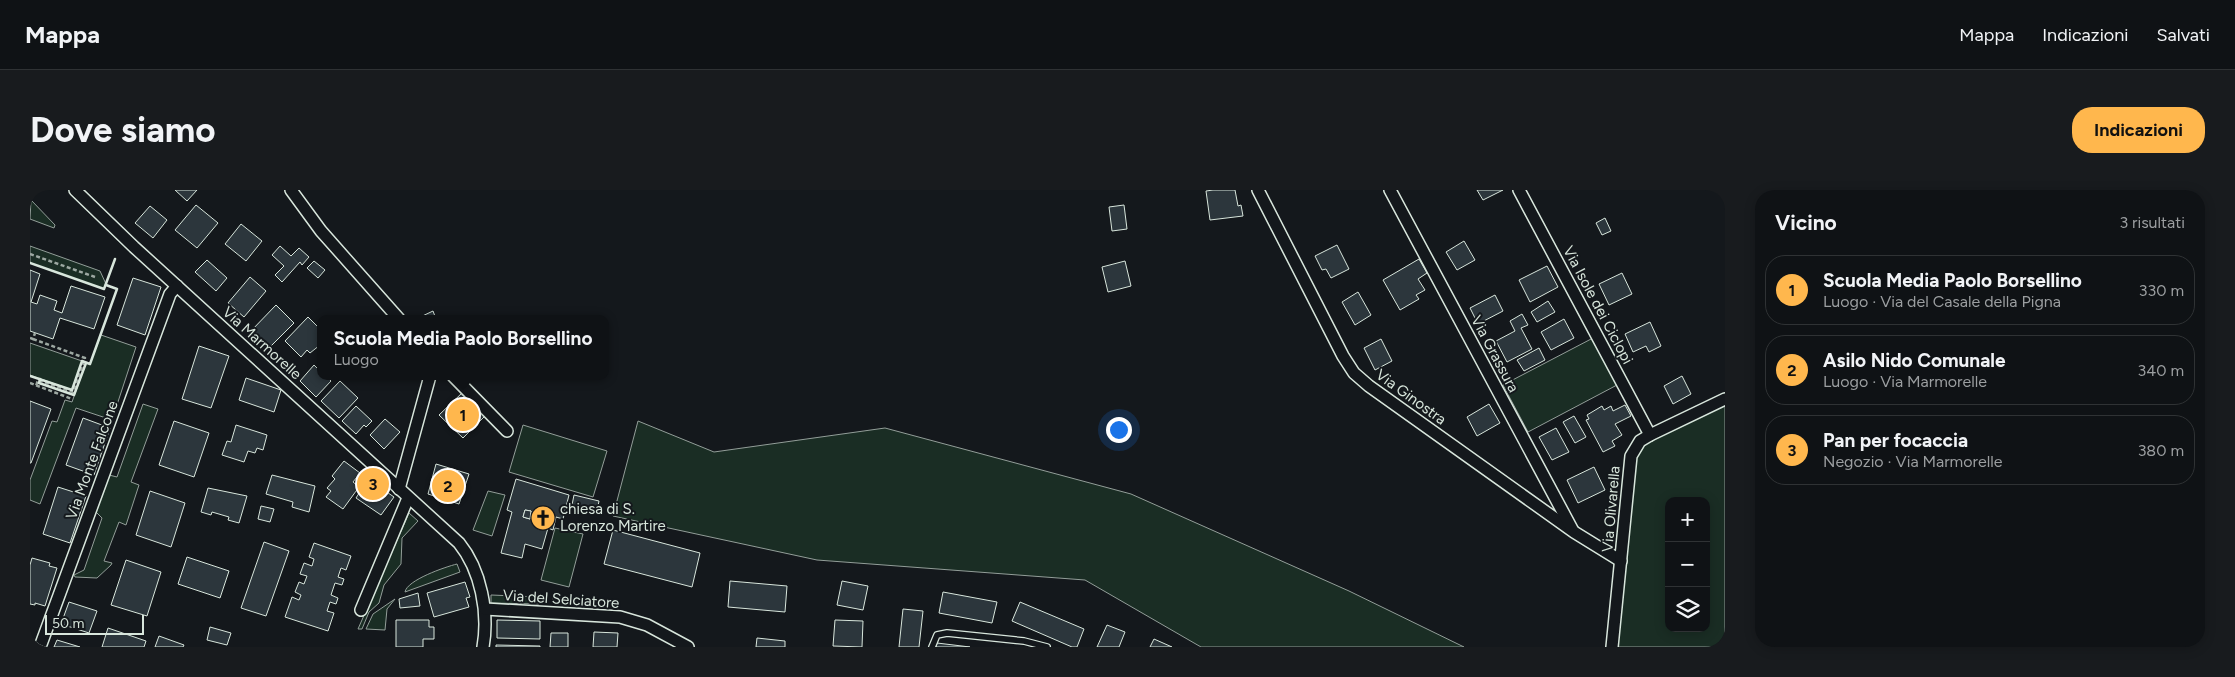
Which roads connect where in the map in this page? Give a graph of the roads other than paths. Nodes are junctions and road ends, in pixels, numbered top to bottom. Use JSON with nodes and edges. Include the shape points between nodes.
{"nodes":[{"id":1,"x":75,"y":190,"type":"edge"},
{"id":2,"x":290,"y":190,"type":"edge"},
{"id":3,"x":1258,"y":190,"type":"edge"},
{"id":4,"x":1390,"y":190,"type":"edge"},
{"id":5,"x":1520,"y":190,"type":"edge"},
{"id":6,"x":177,"y":286,"type":"junction"},
{"id":7,"x":395,"y":315,"type":"edge"},
{"id":8,"x":429,"y":380,"type":"edge"},
{"id":9,"x":457,"y":380,"type":"edge"},
{"id":10,"x":1725,"y":399,"type":"edge"},
{"id":11,"x":507,"y":431,"type":"dead end"},
{"id":12,"x":1650,"y":435,"type":"junction"},
{"id":13,"x":399,"y":489,"type":"junction"},
{"id":14,"x":408,"y":498,"type":"junction"},
{"id":15,"x":1574,"y":532,"type":"junction"},
{"id":16,"x":1621,"y":561,"type":"junction"},
{"id":17,"x":485,"y":609,"type":"junction"},
{"id":18,"x":361,"y":610,"type":"dead end"},
{"id":19,"x":40,"y":647,"type":"edge"},
{"id":20,"x":483,"y":647,"type":"edge"},
{"id":21,"x":688,"y":647,"type":"edge"},
{"id":22,"x":932,"y":647,"type":"edge"},
{"id":23,"x":1047,"y":647,"type":"edge"},
{"id":24,"x":1612,"y":647,"type":"edge"}],
"edges":[{"from":1,"to":6,"type":"street","name":"Via Marmorelle"},
{"from":2,"to":7,"type":"street","via":[[321,231]]},
{"from":3,"to":15,"type":"street","name":"Via Ginostra","via":[[1354,372]]},
{"from":4,"to":15,"type":"street","name":"Via Grassura"},
{"from":5,"to":12,"type":"street","name":"Via Isole dei Ciclopi"},
{"from":6,"to":13,"type":"street","name":"Via Marmorelle"},
{"from":6,"to":19,"type":"street","name":"Via Monte Falcone","via":[[170,294]]},
{"from":8,"to":13,"type":"street"},
{"from":9,"to":11,"type":"street"},
{"from":10,"to":12,"type":"street","name":"Via Olivarella"},
{"from":12,"to":16,"type":"street","name":"Via Olivarella","via":[[1640,441],[1631,456]]},
{"from":13,"to":14,"type":"street","name":"Via Marmorelle"},
{"from":14,"to":17,"type":"street","name":"Via Marmorelle","via":[[465,550]]},
{"from":14,"to":18,"type":"street"},
{"from":15,"to":16,"type":"street","name":"Via Ginostra"},
{"from":16,"to":24,"type":"street","name":"Via Olivarella"},
{"from":17,"to":20,"type":"street","name":"Via Marmorelle"},
{"from":17,"to":21,"type":"street","name":"Via del Selciatore","via":[[620,617],[648,626]]},
{"from":22,"to":23,"type":"lane","via":[[937,635],[947,632],[1024,641]]}]}
